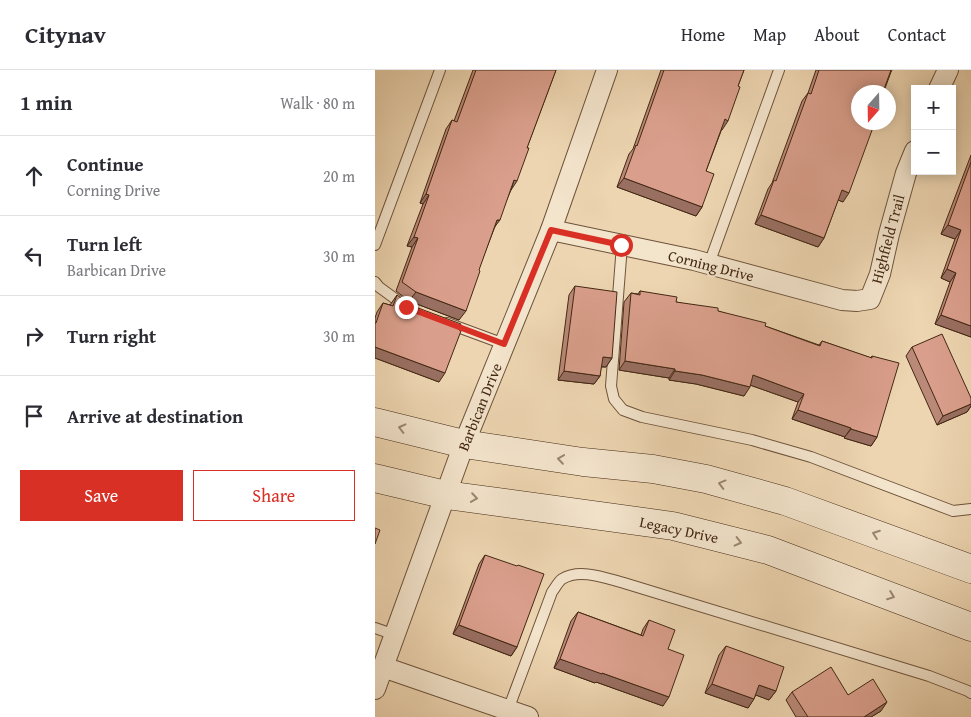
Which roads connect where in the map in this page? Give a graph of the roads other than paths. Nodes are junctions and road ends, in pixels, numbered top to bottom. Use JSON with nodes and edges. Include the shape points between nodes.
{"nodes":[{"id":1,"x":440,"y":70,"type":"edge"},
{"id":2,"x":607,"y":70,"type":"edge"},
{"id":3,"x":779,"y":70,"type":"edge"},
{"id":4,"x":948,"y":70,"type":"edge"},
{"id":5,"x":941,"y":85,"type":"edge"},
{"id":6,"x":911,"y":161,"type":"edge"},
{"id":7,"x":551,"y":230,"type":"junction"},
{"id":8,"x":375,"y":245,"type":"edge"},
{"id":9,"x":621,"y":245,"type":"junction"},
{"id":10,"x":709,"y":264,"type":"junction"},
{"id":11,"x":375,"y":282,"type":"edge"},
{"id":12,"x":870,"y":299,"type":"joint"},
{"id":13,"x":415,"y":310,"type":"edge"},
{"id":14,"x":442,"y":321,"type":"edge"},
{"id":15,"x":504,"y":344,"type":"junction"},
{"id":16,"x":375,"y":422,"type":"edge"},
{"id":17,"x":465,"y":444,"type":"junction"},
{"id":18,"x":375,"y":478,"type":"edge"},
{"id":19,"x":447,"y":495,"type":"junction"},
{"id":20,"x":971,"y":509,"type":"edge"},
{"id":21,"x":971,"y":569,"type":"edge"},
{"id":22,"x":971,"y":627,"type":"edge"},
{"id":23,"x":375,"y":628,"type":"edge"},
{"id":24,"x":395,"y":635,"type":"junction"},
{"id":25,"x":383,"y":667,"type":"junction"},
{"id":26,"x":375,"y":689,"type":"edge"},
{"id":27,"x":971,"y":693,"type":"edge"},
{"id":28,"x":508,"y":710,"type":"junction"},
{"id":29,"x":528,"y":717,"type":"edge"}],
"edges":[{"from":1,"to":8,"type":"lane"},
{"from":2,"to":7,"type":"street","name":"Barbican Drive"},
{"from":3,"to":10,"type":"lane"},
{"from":4,"to":5,"type":"street"},
{"from":6,"to":12,"type":"street","name":"Highfield Trail"},
{"from":7,"to":9,"type":"street","name":"Corning Drive"},
{"from":7,"to":15,"type":"street","name":"Barbican Drive"},
{"from":9,"to":10,"type":"street","name":"Corning Drive"},
{"from":9,"to":20,"type":"lane","via":[[611,386],[614,399],[623,410],[811,457],[953,511]]},
{"from":10,"to":12,"type":"street","name":"Corning Drive","via":[[842,300]]},
{"from":11,"to":13,"type":"lane","via":[[406,307]]},
{"from":14,"to":15,"type":"lane"},
{"from":15,"to":17,"type":"street","name":"Barbican Drive"},
{"from":17,"to":16,"type":"main road","one_way":true},
{"from":17,"to":19,"type":"street","name":"Barbican Drive"},
{"from":21,"to":17,"type":"main road","one_way":true,"via":[[785,501],[706,479]]},
{"from":18,"to":19,"type":"main road","name":"Legacy Drive"},
{"from":19,"to":22,"type":"main road","name":"Legacy Drive","one_way":true,"via":[[673,526],[768,550]]},
{"from":19,"to":24,"type":"street","name":"Barbican Drive"},
{"from":23,"to":24,"type":"lane"},
{"from":24,"to":25,"type":"street","name":"Barbican Drive"},
{"from":25,"to":26,"type":"street","name":"Barbican Drive"},
{"from":25,"to":28,"type":"street"},
{"from":27,"to":28,"type":"lane","via":[[929,676],[624,583],[573,575],[561,580],[552,592]]},
{"from":28,"to":29,"type":"street"}]}
